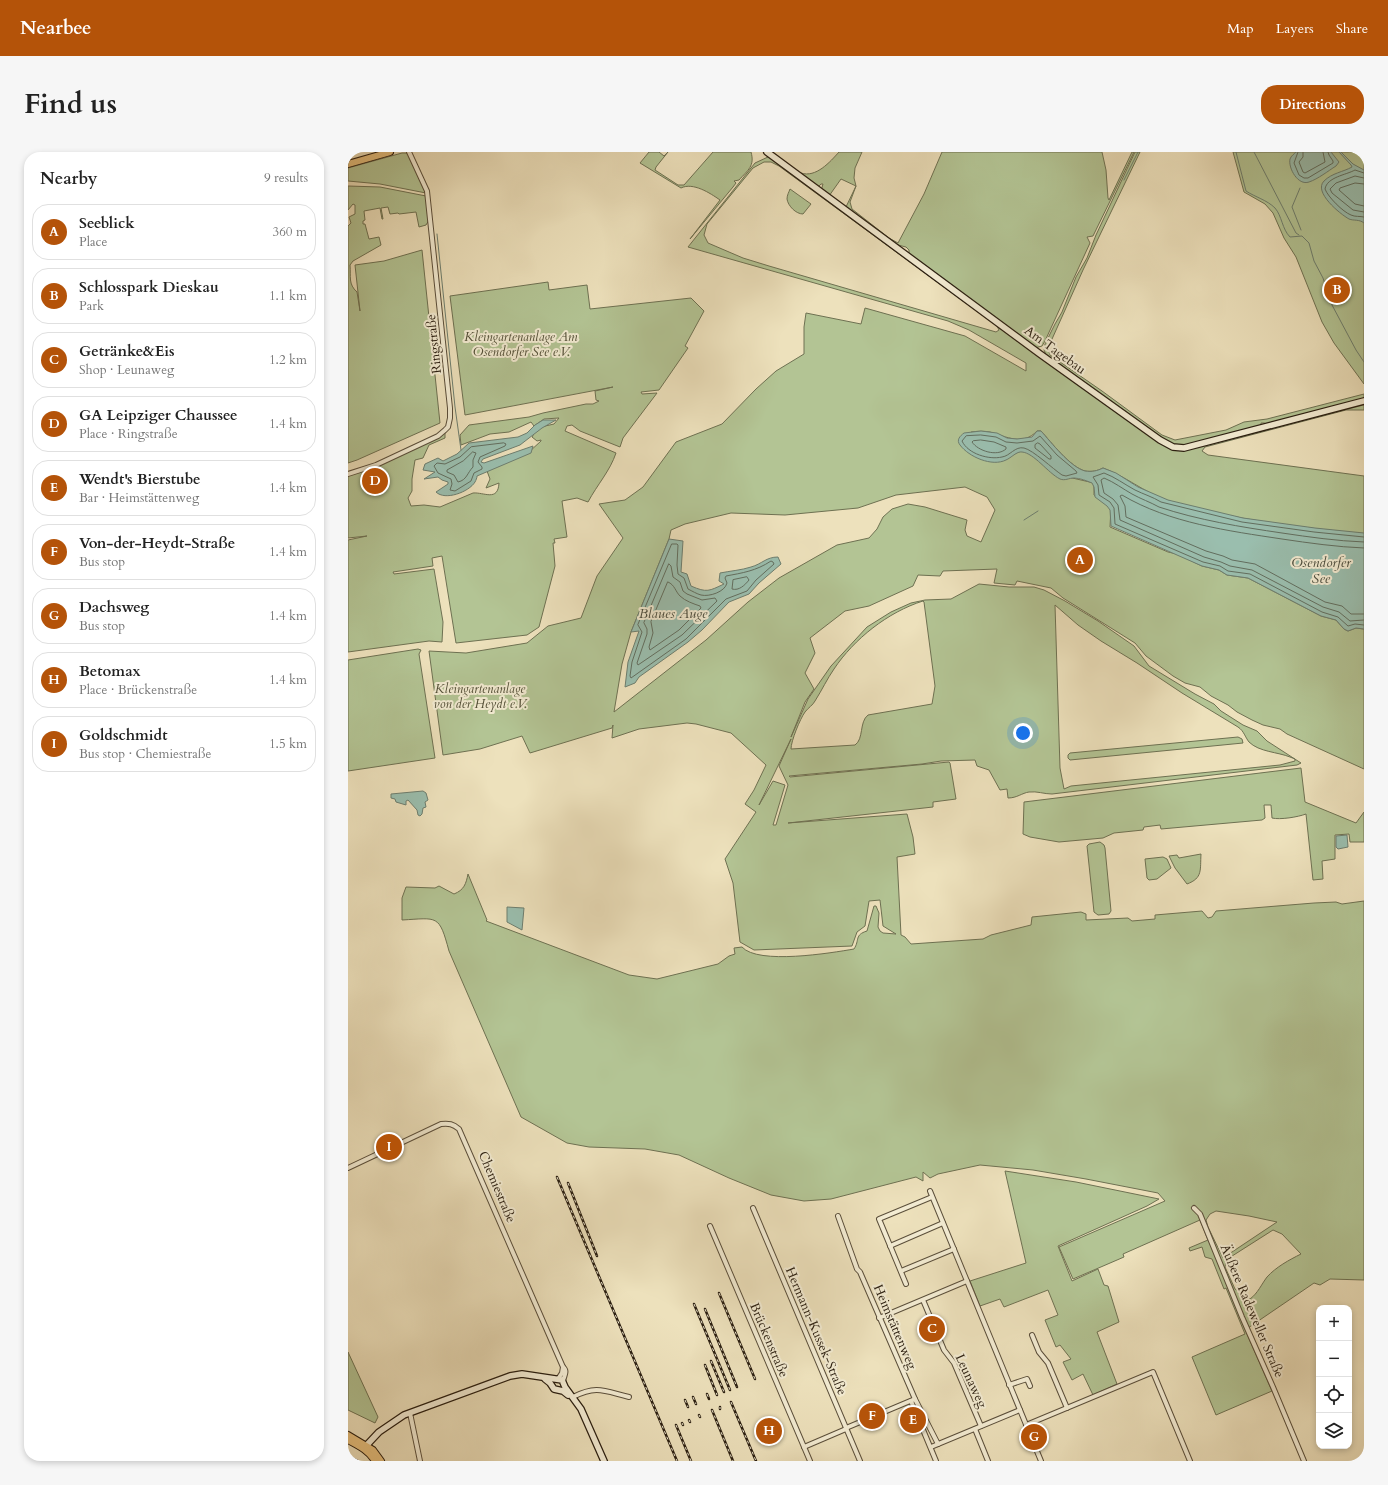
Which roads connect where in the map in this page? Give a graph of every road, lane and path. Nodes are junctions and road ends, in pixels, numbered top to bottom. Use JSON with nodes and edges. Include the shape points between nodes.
{"nodes":[{"id":1,"x":387,"y":152,"type":"edge"},
{"id":2,"x":409,"y":152,"type":"edge"},
{"id":3,"x":767,"y":152,"type":"edge"},
{"id":4,"x":348,"y":164,"type":"edge"},
{"id":5,"x":1364,"y":401,"type":"edge"},
{"id":6,"x":348,"y":474,"type":"edge"},
{"id":7,"x":348,"y":1168,"type":"edge"},
{"id":8,"x":930,"y":1191,"type":"dead end"},
{"id":9,"x":932,"y":1197,"type":"junction"},
{"id":10,"x":753,"y":1208,"type":"dead end"},
{"id":11,"x":1194,"y":1208,"type":"dead end"},
{"id":12,"x":838,"y":1216,"type":"dead end"},
{"id":13,"x":943,"y":1223,"type":"junction"},
{"id":14,"x":710,"y":1226,"type":"dead end"},
{"id":15,"x":890,"y":1246,"type":"junction"},
{"id":16,"x":954,"y":1249,"type":"junction"},
{"id":17,"x":901,"y":1271,"type":"junction"},
{"id":18,"x":967,"y":1281,"type":"junction"},
{"id":19,"x":906,"y":1284,"type":"dead end"},
{"id":20,"x":923,"y":1300,"type":"junction"},
{"id":21,"x":879,"y":1318,"type":"junction"},
{"id":22,"x":1032,"y":1335,"type":"dead end"},
{"id":23,"x":539,"y":1376,"type":"junction"},
{"id":24,"x":560,"y":1381,"type":"junction"},
{"id":25,"x":552,"y":1385,"type":"junction"},
{"id":26,"x":1009,"y":1385,"type":"junction"},
{"id":27,"x":1030,"y":1386,"type":"dead end"},
{"id":28,"x":559,"y":1390,"type":"junction"},
{"id":29,"x":572,"y":1396,"type":"junction"},
{"id":30,"x":629,"y":1396,"type":"dead end"},
{"id":31,"x":913,"y":1400,"type":"junction"},
{"id":32,"x":1067,"y":1408,"type":"junction"},
{"id":33,"x":1020,"y":1410,"type":"junction"},
{"id":34,"x":410,"y":1413,"type":"junction"},
{"id":35,"x":1026,"y":1425,"type":"junction"},
{"id":36,"x":980,"y":1426,"type":"junction"},
{"id":37,"x":846,"y":1429,"type":"junction"},
{"id":38,"x":974,"y":1429,"type":"junction"},
{"id":39,"x":348,"y":1435,"type":"edge"},
{"id":40,"x":374,"y":1437,"type":"junction"},
{"id":41,"x":348,"y":1440,"type":"edge"},
{"id":42,"x":938,"y":1444,"type":"junction"},
{"id":43,"x":365,"y":1447,"type":"junction"},
{"id":44,"x":804,"y":1447,"type":"junction"},
{"id":45,"x":930,"y":1447,"type":"junction"},
{"id":46,"x":377,"y":1458,"type":"edge"},
{"id":47,"x":420,"y":1461,"type":"edge"},
{"id":48,"x":604,"y":1461,"type":"edge"},
{"id":49,"x":810,"y":1461,"type":"edge"},
{"id":50,"x":860,"y":1461,"type":"edge"},
{"id":51,"x":936,"y":1461,"type":"edge"},
{"id":52,"x":988,"y":1461,"type":"edge"},
{"id":53,"x":1041,"y":1461,"type":"edge"},
{"id":54,"x":1190,"y":1461,"type":"edge"},
{"id":55,"x":1304,"y":1461,"type":"edge"}],
"edges":[{"from":1,"to":4,"type":"main road"},
{"from":2,"to":6,"type":"street","name":"Ringstraße","via":[[427,191],[450,418],[445,430],[438,436],[376,465]]},
{"from":3,"to":5,"type":"street","name":"Am Tagebau","via":[[1058,367],[1173,447],[1184,448]]},
{"from":7,"to":24,"type":"street","name":"Chemiestraße","via":[[441,1124],[455,1125],[459,1129],[566,1372]]},
{"from":8,"to":9,"type":"street"},
{"from":9,"to":13,"type":"street"},
{"from":9,"to":15,"type":"street","via":[[879,1219]]},
{"from":10,"to":37,"type":"street","name":"Hermann-Kussek-Straße"},
{"from":11,"to":55,"type":"street","name":"Äußere Radeweller Straße","via":[[1200,1214]]},
{"from":12,"to":21,"type":"street","name":"Heimstättenweg","via":[[857,1269]]},
{"from":13,"to":15,"type":"street"},
{"from":13,"to":16,"type":"street"},
{"from":14,"to":44,"type":"street","name":"Brückenstraße"},
{"from":15,"to":17,"type":"street"},
{"from":16,"to":17,"type":"street"},
{"from":16,"to":18,"type":"street"},
{"from":17,"to":19,"type":"street"},
{"from":18,"to":20,"type":"street"},
{"from":18,"to":26,"type":"street"},
{"from":20,"to":21,"type":"street"},
{"from":20,"to":36,"type":"street","name":"Leunaweg"},
{"from":21,"to":31,"type":"street","name":"Heimstättenweg"},
{"from":22,"to":32,"type":"street","via":[[1039,1352],[1048,1363]]},
{"from":23,"to":24,"type":"street"},
{"from":23,"to":25,"type":"street"},
{"from":23,"to":34,"type":"street","via":[[510,1376]]},
{"from":24,"to":25,"type":"street","via":[[553,1382]]},
{"from":24,"to":28,"type":"street","via":[[562,1388]]},
{"from":24,"to":29,"type":"street"},
{"from":25,"to":28,"type":"street"},
{"from":26,"to":27,"type":"street","via":[[1027,1379]]},
{"from":26,"to":33,"type":"street"},
{"from":28,"to":29,"type":"street"},
{"from":29,"to":30,"type":"street","via":[[598,1389]]},
{"from":29,"to":48,"type":"street","via":[[581,1409]]},
{"from":31,"to":37,"type":"street"},
{"from":31,"to":42,"type":"street","name":"Heimstättenweg"},
{"from":31,"to":45,"type":"street","name":"Heimstättenweg"},
{"from":32,"to":35,"type":"street"},
{"from":32,"to":54,"type":"street","via":[[1153,1372]]},
{"from":33,"to":35,"type":"street"},
{"from":33,"to":36,"type":"street"},
{"from":34,"to":40,"type":"street","via":[[386,1426]]},
{"from":34,"to":47,"type":"street"},
{"from":35,"to":53,"type":"street"},
{"from":36,"to":38,"type":"street"},
{"from":37,"to":44,"type":"street"},
{"from":37,"to":50,"type":"street","name":"Hermann-Kussek-Straße"},
{"from":38,"to":42,"type":"street"},
{"from":38,"to":52,"type":"street","name":"Leunaweg"},
{"from":39,"to":43,"type":"main road"},
{"from":40,"to":43,"type":"street"},
{"from":40,"to":46,"type":"street"},
{"from":41,"to":43,"type":"main road"},
{"from":42,"to":45,"type":"street"},
{"from":43,"to":46,"type":"main road"},
{"from":44,"to":49,"type":"street","name":"Brückenstraße"},
{"from":45,"to":51,"type":"street","name":"Heimstättenweg"}]}
